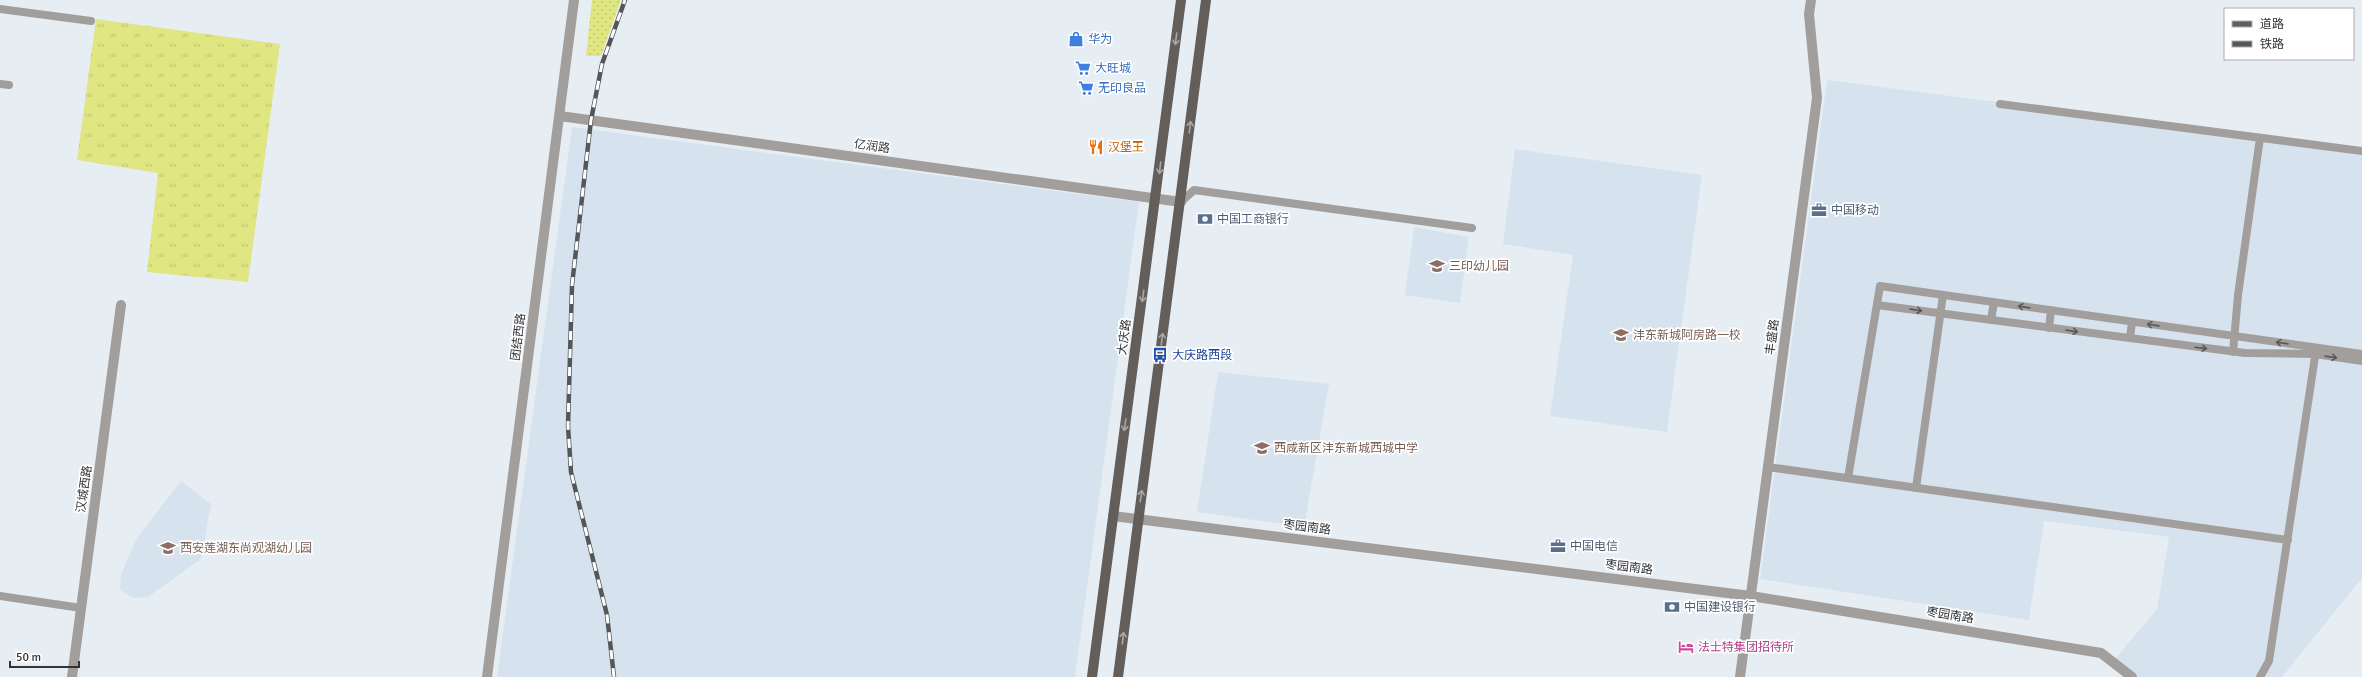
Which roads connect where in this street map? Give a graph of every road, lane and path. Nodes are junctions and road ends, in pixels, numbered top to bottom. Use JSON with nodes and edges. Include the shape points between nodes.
{"nodes":[{"id":1,"x":574,"y":0,"type":"edge"},
{"id":2,"x":1181,"y":0,"type":"edge"},
{"id":3,"x":1206,"y":0,"type":"edge"},
{"id":4,"x":1811,"y":0,"type":"edge"},
{"id":5,"x":0,"y":9,"type":"edge"},
{"id":6,"x":90,"y":22,"type":"dead end"},
{"id":7,"x":0,"y":84,"type":"edge"},
{"id":8,"x":9,"y":85,"type":"dead end"},
{"id":9,"x":2000,"y":104,"type":"dead end"},
{"id":10,"x":560,"y":116,"type":"junction"},
{"id":11,"x":2260,"y":138,"type":"junction"},
{"id":12,"x":2362,"y":151,"type":"edge"},
{"id":13,"x":1156,"y":199,"type":"junction"},
{"id":14,"x":1181,"y":202,"type":"junction"},
{"id":15,"x":1472,"y":228,"type":"dead end"},
{"id":16,"x":1943,"y":295,"type":"junction"},
{"id":17,"x":1994,"y":302,"type":"junction"},
{"id":18,"x":121,"y":305,"type":"dead end"},
{"id":19,"x":1877,"y":305,"type":"junction"},
{"id":20,"x":2051,"y":310,"type":"junction"},
{"id":21,"x":1940,"y":313,"type":"junction"},
{"id":22,"x":1991,"y":320,"type":"junction"},
{"id":23,"x":2132,"y":322,"type":"junction"},
{"id":24,"x":2049,"y":328,"type":"junction"},
{"id":25,"x":2236,"y":336,"type":"junction"},
{"id":26,"x":2130,"y":338,"type":"junction"},
{"id":27,"x":2315,"y":351,"type":"junction"},
{"id":28,"x":2233,"y":352,"type":"junction"},
{"id":29,"x":2362,"y":354,"type":"edge"},
{"id":30,"x":2362,"y":361,"type":"edge"},
{"id":31,"x":1768,"y":467,"type":"junction"},
{"id":32,"x":1848,"y":478,"type":"junction"},
{"id":33,"x":1916,"y":488,"type":"junction"},
{"id":34,"x":1113,"y":516,"type":"junction"},
{"id":35,"x":1138,"y":518,"type":"junction"},
{"id":36,"x":2288,"y":540,"type":"junction"},
{"id":37,"x":0,"y":596,"type":"edge"},
{"id":38,"x":1751,"y":596,"type":"junction"},
{"id":39,"x":81,"y":608,"type":"junction"},
{"id":40,"x":72,"y":677,"type":"edge"},
{"id":41,"x":487,"y":677,"type":"edge"},
{"id":42,"x":1092,"y":677,"type":"edge"},
{"id":43,"x":1118,"y":677,"type":"edge"},
{"id":44,"x":1740,"y":677,"type":"edge"},
{"id":45,"x":2132,"y":677,"type":"edge"},
{"id":46,"x":2260,"y":677,"type":"edge"}],
"edges":[{"from":1,"to":10,"type":"street","name":"团结西路"},
{"from":2,"to":13,"type":"main road","name":"大庆路","one_way":true},
{"from":14,"to":3,"type":"main road","one_way":true},
{"from":4,"to":31,"type":"street","name":"丰盛路","via":[[1809,14],[1817,98]]},
{"from":5,"to":6,"type":"street"},
{"from":7,"to":8,"type":"street"},
{"from":9,"to":11,"type":"street"},
{"from":10,"to":13,"type":"street","name":"亿润路"},
{"from":10,"to":41,"type":"street","name":"团结西路"},
{"from":11,"to":12,"type":"street"},
{"from":11,"to":25,"type":"street","via":[[2238,295]]},
{"from":13,"to":14,"type":"street","name":"亿润路"},
{"from":13,"to":34,"type":"main road","name":"大庆路","one_way":true},
{"from":14,"to":15,"type":"street","via":[[1194,190]]},
{"from":35,"to":14,"type":"main road","one_way":true},
{"from":16,"to":17,"type":"street"},
{"from":16,"to":19,"type":"street","via":[[1880,286]]},
{"from":16,"to":21,"type":"street"},
{"from":20,"to":17,"type":"street","one_way":true},
{"from":17,"to":22,"type":"street"},
{"from":18,"to":39,"type":"street","name":"汉城西路"},
{"from":19,"to":21,"type":"street","one_way":true},
{"from":19,"to":32,"type":"street"},
{"from":20,"to":23,"type":"street"},
{"from":20,"to":24,"type":"street"},
{"from":21,"to":22,"type":"street"},
{"from":21,"to":33,"type":"street"},
{"from":22,"to":24,"type":"street"},
{"from":25,"to":23,"type":"street","one_way":true},
{"from":23,"to":26,"type":"street"},
{"from":24,"to":26,"type":"street","one_way":true},
{"from":27,"to":25,"type":"street","one_way":true},
{"from":25,"to":28,"type":"street"},
{"from":26,"to":28,"type":"street","one_way":true},
{"from":27,"to":28,"type":"street"},
{"from":27,"to":29,"type":"street"},
{"from":27,"to":30,"type":"street","one_way":true},
{"from":27,"to":36,"type":"street"},
{"from":31,"to":32,"type":"street"},
{"from":31,"to":38,"type":"street","name":"丰盛路"},
{"from":32,"to":33,"type":"street"},
{"from":33,"to":36,"type":"street"},
{"from":34,"to":35,"type":"street","name":"枣园南路"},
{"from":34,"to":42,"type":"main road","name":"大庆路"},
{"from":35,"to":38,"type":"street","name":"枣园南路"},
{"from":43,"to":35,"type":"main road","one_way":true},
{"from":36,"to":46,"type":"street","via":[[2269,661]]},
{"from":37,"to":39,"type":"street"},
{"from":38,"to":44,"type":"street","name":"丰盛路"},
{"from":38,"to":45,"type":"street","name":"枣园南路","via":[[2101,653]]},
{"from":39,"to":40,"type":"street","name":"汉城西路"}]}
